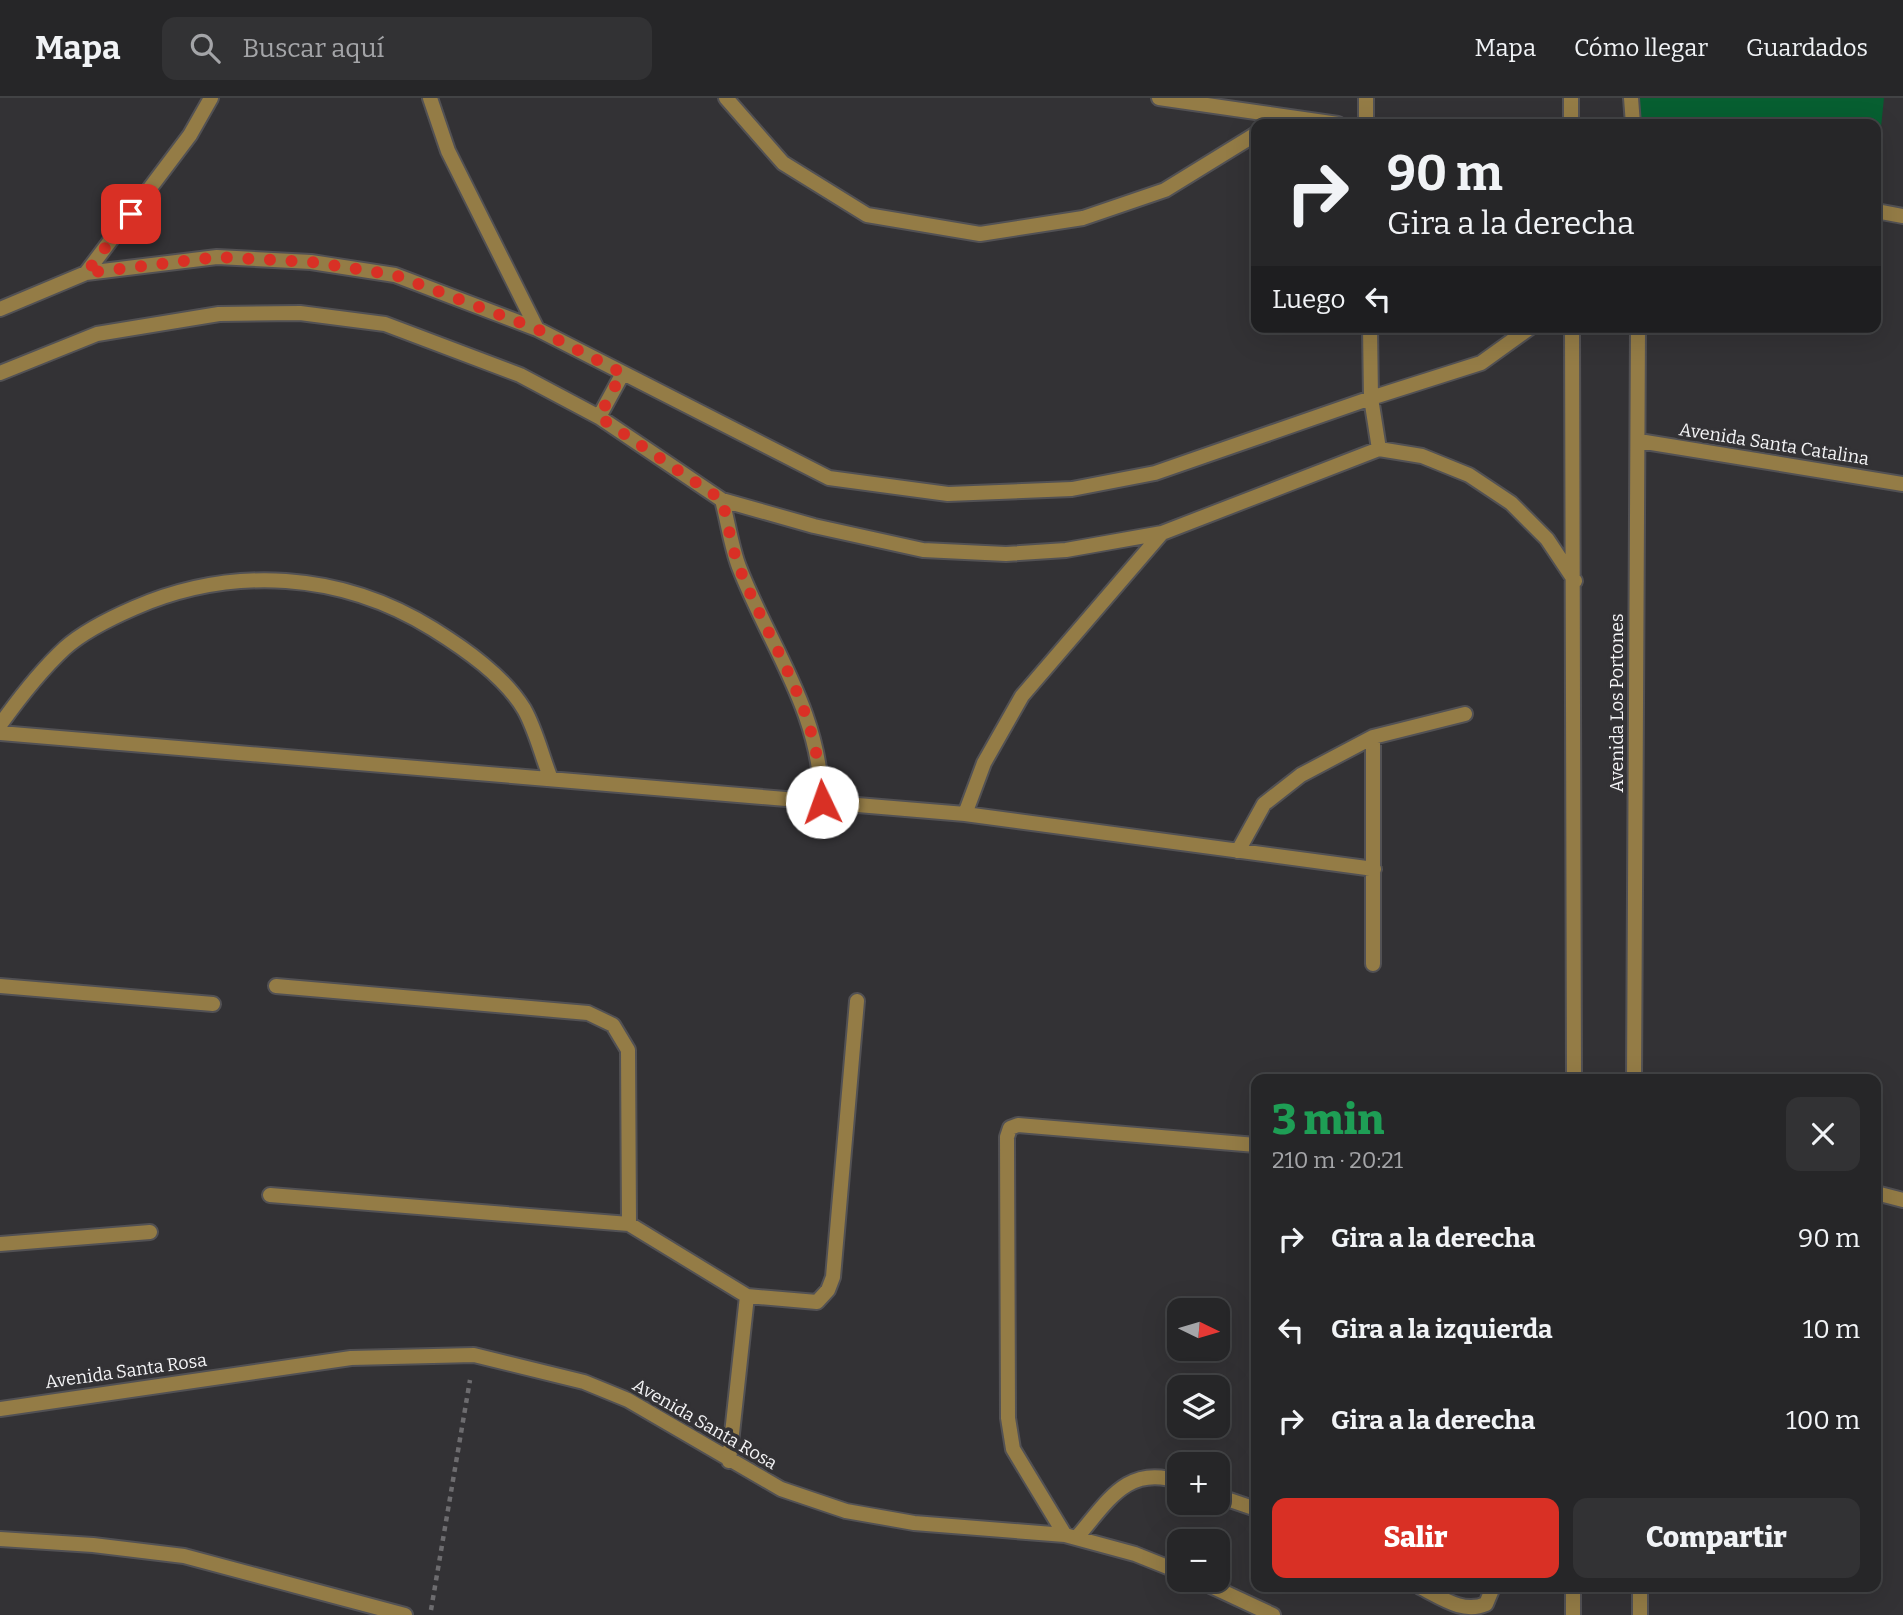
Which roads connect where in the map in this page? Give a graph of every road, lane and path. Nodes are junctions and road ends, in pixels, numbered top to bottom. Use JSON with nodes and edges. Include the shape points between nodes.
{"nodes":[{"id":1,"x":211,"y":98,"type":"edge"},
{"id":2,"x":430,"y":98,"type":"edge"},
{"id":3,"x":726,"y":98,"type":"edge"},
{"id":4,"x":1159,"y":98,"type":"edge"},
{"id":5,"x":1366,"y":98,"type":"edge"},
{"id":6,"x":1571,"y":98,"type":"edge"},
{"id":7,"x":1631,"y":98,"type":"edge"},
{"id":8,"x":1274,"y":119,"type":"edge"},
{"id":9,"x":1366,"y":119,"type":"edge"},
{"id":10,"x":1571,"y":119,"type":"edge"},
{"id":11,"x":1633,"y":119,"type":"edge"},
{"id":12,"x":1251,"y":138,"type":"edge"},
{"id":13,"x":1881,"y":212,"type":"edge"},
{"id":14,"x":1903,"y":216,"type":"edge"},
{"id":15,"x":86,"y":273,"type":"junction"},
{"id":16,"x":0,"y":309,"type":"edge"},
{"id":17,"x":537,"y":329,"type":"junction"},
{"id":18,"x":1370,"y":333,"type":"edge"},
{"id":19,"x":1523,"y":333,"type":"edge"},
{"id":20,"x":1572,"y":333,"type":"edge"},
{"id":21,"x":1638,"y":333,"type":"edge"},
{"id":22,"x":1,"y":370,"type":"edge"},
{"id":23,"x":622,"y":373,"type":"junction"},
{"id":24,"x":1371,"y":398,"type":"junction"},
{"id":25,"x":599,"y":417,"type":"junction"},
{"id":26,"x":1639,"y":442,"type":"junction"},
{"id":27,"x":1378,"y":449,"type":"junction"},
{"id":28,"x":1903,"y":484,"type":"edge"},
{"id":29,"x":722,"y":500,"type":"junction"},
{"id":30,"x":1162,"y":533,"type":"junction"},
{"id":31,"x":1575,"y":581,"type":"junction"},
{"id":32,"x":1465,"y":714,"type":"dead end"},
{"id":33,"x":0,"y":725,"type":"edge"},
{"id":34,"x":0,"y":733,"type":"edge"},
{"id":35,"x":1373,"y":737,"type":"junction"},
{"id":36,"x":551,"y":779,"type":"junction"},
{"id":37,"x":822,"y":802,"type":"junction"},
{"id":38,"x":965,"y":814,"type":"junction"},
{"id":39,"x":1238,"y":851,"type":"junction"},
{"id":40,"x":1374,"y":869,"type":"junction"},
{"id":41,"x":1373,"y":964,"type":"dead end"},
{"id":42,"x":0,"y":986,"type":"edge"},
{"id":43,"x":276,"y":986,"type":"dead end"},
{"id":44,"x":857,"y":1001,"type":"dead end"},
{"id":45,"x":213,"y":1004,"type":"dead end"},
{"id":46,"x":1574,"y":1074,"type":"edge"},
{"id":47,"x":1634,"y":1074,"type":"edge"},
{"id":48,"x":1251,"y":1145,"type":"edge"},
{"id":49,"x":1881,"y":1194,"type":"edge"},
{"id":50,"x":270,"y":1195,"type":"dead end"},
{"id":51,"x":1903,"y":1200,"type":"edge"},
{"id":52,"x":629,"y":1224,"type":"junction"},
{"id":53,"x":150,"y":1232,"type":"dead end"},
{"id":54,"x":0,"y":1244,"type":"edge"},
{"id":55,"x":747,"y":1296,"type":"junction"},
{"id":56,"x":474,"y":1355,"type":"junction"},
{"id":57,"x":0,"y":1409,"type":"edge"},
{"id":58,"x":729,"y":1461,"type":"junction"},
{"id":59,"x":1167,"y":1480,"type":"edge"},
{"id":60,"x":1230,"y":1500,"type":"edge"},
{"id":61,"x":1251,"y":1507,"type":"edge"},
{"id":62,"x":1071,"y":1536,"type":"junction"},
{"id":63,"x":0,"y":1539,"type":"edge"},
{"id":64,"x":1167,"y":1567,"type":"edge"},
{"id":65,"x":1224,"y":1592,"type":"edge"},
{"id":66,"x":1430,"y":1592,"type":"edge"},
{"id":67,"x":1491,"y":1592,"type":"edge"},
{"id":68,"x":1573,"y":1592,"type":"edge"},
{"id":69,"x":1640,"y":1592,"type":"edge"},
{"id":70,"x":1572,"y":1612,"type":"edge"},
{"id":71,"x":405,"y":1615,"type":"edge"},
{"id":72,"x":430,"y":1615,"type":"edge"},
{"id":73,"x":1273,"y":1615,"type":"edge"},
{"id":74,"x":1640,"y":1615,"type":"edge"}],
"edges":[{"from":1,"to":15,"type":"street","via":[[190,135]]},
{"from":2,"to":17,"type":"street","via":[[448,151]]},
{"from":3,"to":12,"type":"street","via":[[783,163],[867,215],[979,234],[1083,218],[1165,190]]},
{"from":4,"to":8,"type":"street"},
{"from":5,"to":9,"type":"street"},
{"from":6,"to":10,"type":"street"},
{"from":7,"to":11,"type":"street"},
{"from":13,"to":14,"type":"street"},
{"from":15,"to":16,"type":"street"},
{"from":15,"to":17,"type":"street","via":[[217,257],[312,262],[395,275]]},
{"from":17,"to":23,"type":"street"},
{"from":18,"to":24,"type":"street"},
{"from":19,"to":24,"type":"street","via":[[1481,363]]},
{"from":20,"to":31,"type":"street"},
{"from":21,"to":26,"type":"street","name":"Avenida Los Portones"},
{"from":22,"to":25,"type":"street","via":[[97,334],[219,314],[300,313],[385,324],[520,375]]},
{"from":23,"to":24,"type":"street","via":[[829,478],[948,495],[1072,489],[1155,474]]},
{"from":23,"to":25,"type":"street"},
{"from":24,"to":27,"type":"street"},
{"from":25,"to":29,"type":"street"},
{"from":26,"to":28,"type":"street","name":"Avenida Santa Catalina"},
{"from":26,"to":47,"type":"street","name":"Avenida Los Portones"},
{"from":27,"to":30,"type":"street"},
{"from":27,"to":31,"type":"street","via":[[1422,456],[1469,475],[1511,503],[1547,539]]},
{"from":29,"to":30,"type":"street","via":[[923,550],[1006,554],[1066,550]]},
{"from":29,"to":37,"type":"street","via":[[738,566],[797,685],[821,770]]},
{"from":30,"to":38,"type":"street","via":[[1022,696],[984,763]]},
{"from":31,"to":46,"type":"street"},
{"from":32,"to":35,"type":"street"},
{"from":33,"to":36,"type":"street","via":[[30,683],[67,646],[113,617],[170,592],[205,585],[273,578],[308,581],[364,594],[411,615],[497,677],[524,709]]},
{"from":34,"to":36,"type":"street"},
{"from":35,"to":39,"type":"street","via":[[1301,775],[1264,804]]},
{"from":35,"to":40,"type":"street"},
{"from":36,"to":37,"type":"street"},
{"from":37,"to":38,"type":"street"},
{"from":38,"to":39,"type":"street"},
{"from":39,"to":40,"type":"street"},
{"from":40,"to":41,"type":"street"},
{"from":42,"to":45,"type":"street"},
{"from":43,"to":52,"type":"street","via":[[588,1013],[613,1025],[628,1050]]},
{"from":44,"to":55,"type":"street","via":[[833,1277],[817,1302]]},
{"from":48,"to":62,"type":"street","via":[[1018,1125],[1010,1128],[1008,1418],[1013,1449]]},
{"from":49,"to":51,"type":"street"},
{"from":50,"to":52,"type":"street"},
{"from":52,"to":55,"type":"street"},
{"from":53,"to":54,"type":"street"},
{"from":55,"to":58,"type":"street"},
{"from":56,"to":57,"type":"street","name":"Avenida Santa Rosa","via":[[351,1358]]},
{"from":56,"to":58,"type":"street","name":"Avenida Santa Rosa","via":[[584,1382],[666,1419]]},
{"from":56,"to":72,"type":"path"},
{"from":58,"to":62,"type":"street","name":"Avenida Santa Rosa","via":[[781,1489],[846,1511],[914,1523]]},
{"from":59,"to":62,"type":"street","via":[[1139,1477],[1121,1486]]},
{"from":60,"to":61,"type":"street"},
{"from":62,"to":64,"type":"street","name":"Avenida Santa Rosa"},
{"from":63,"to":71,"type":"street","via":[[184,1556]]},
{"from":65,"to":73,"type":"street"},
{"from":66,"to":67,"type":"street","via":[[1474,1609],[1486,1604]]},
{"from":68,"to":70,"type":"street"},
{"from":69,"to":74,"type":"street"}]}
